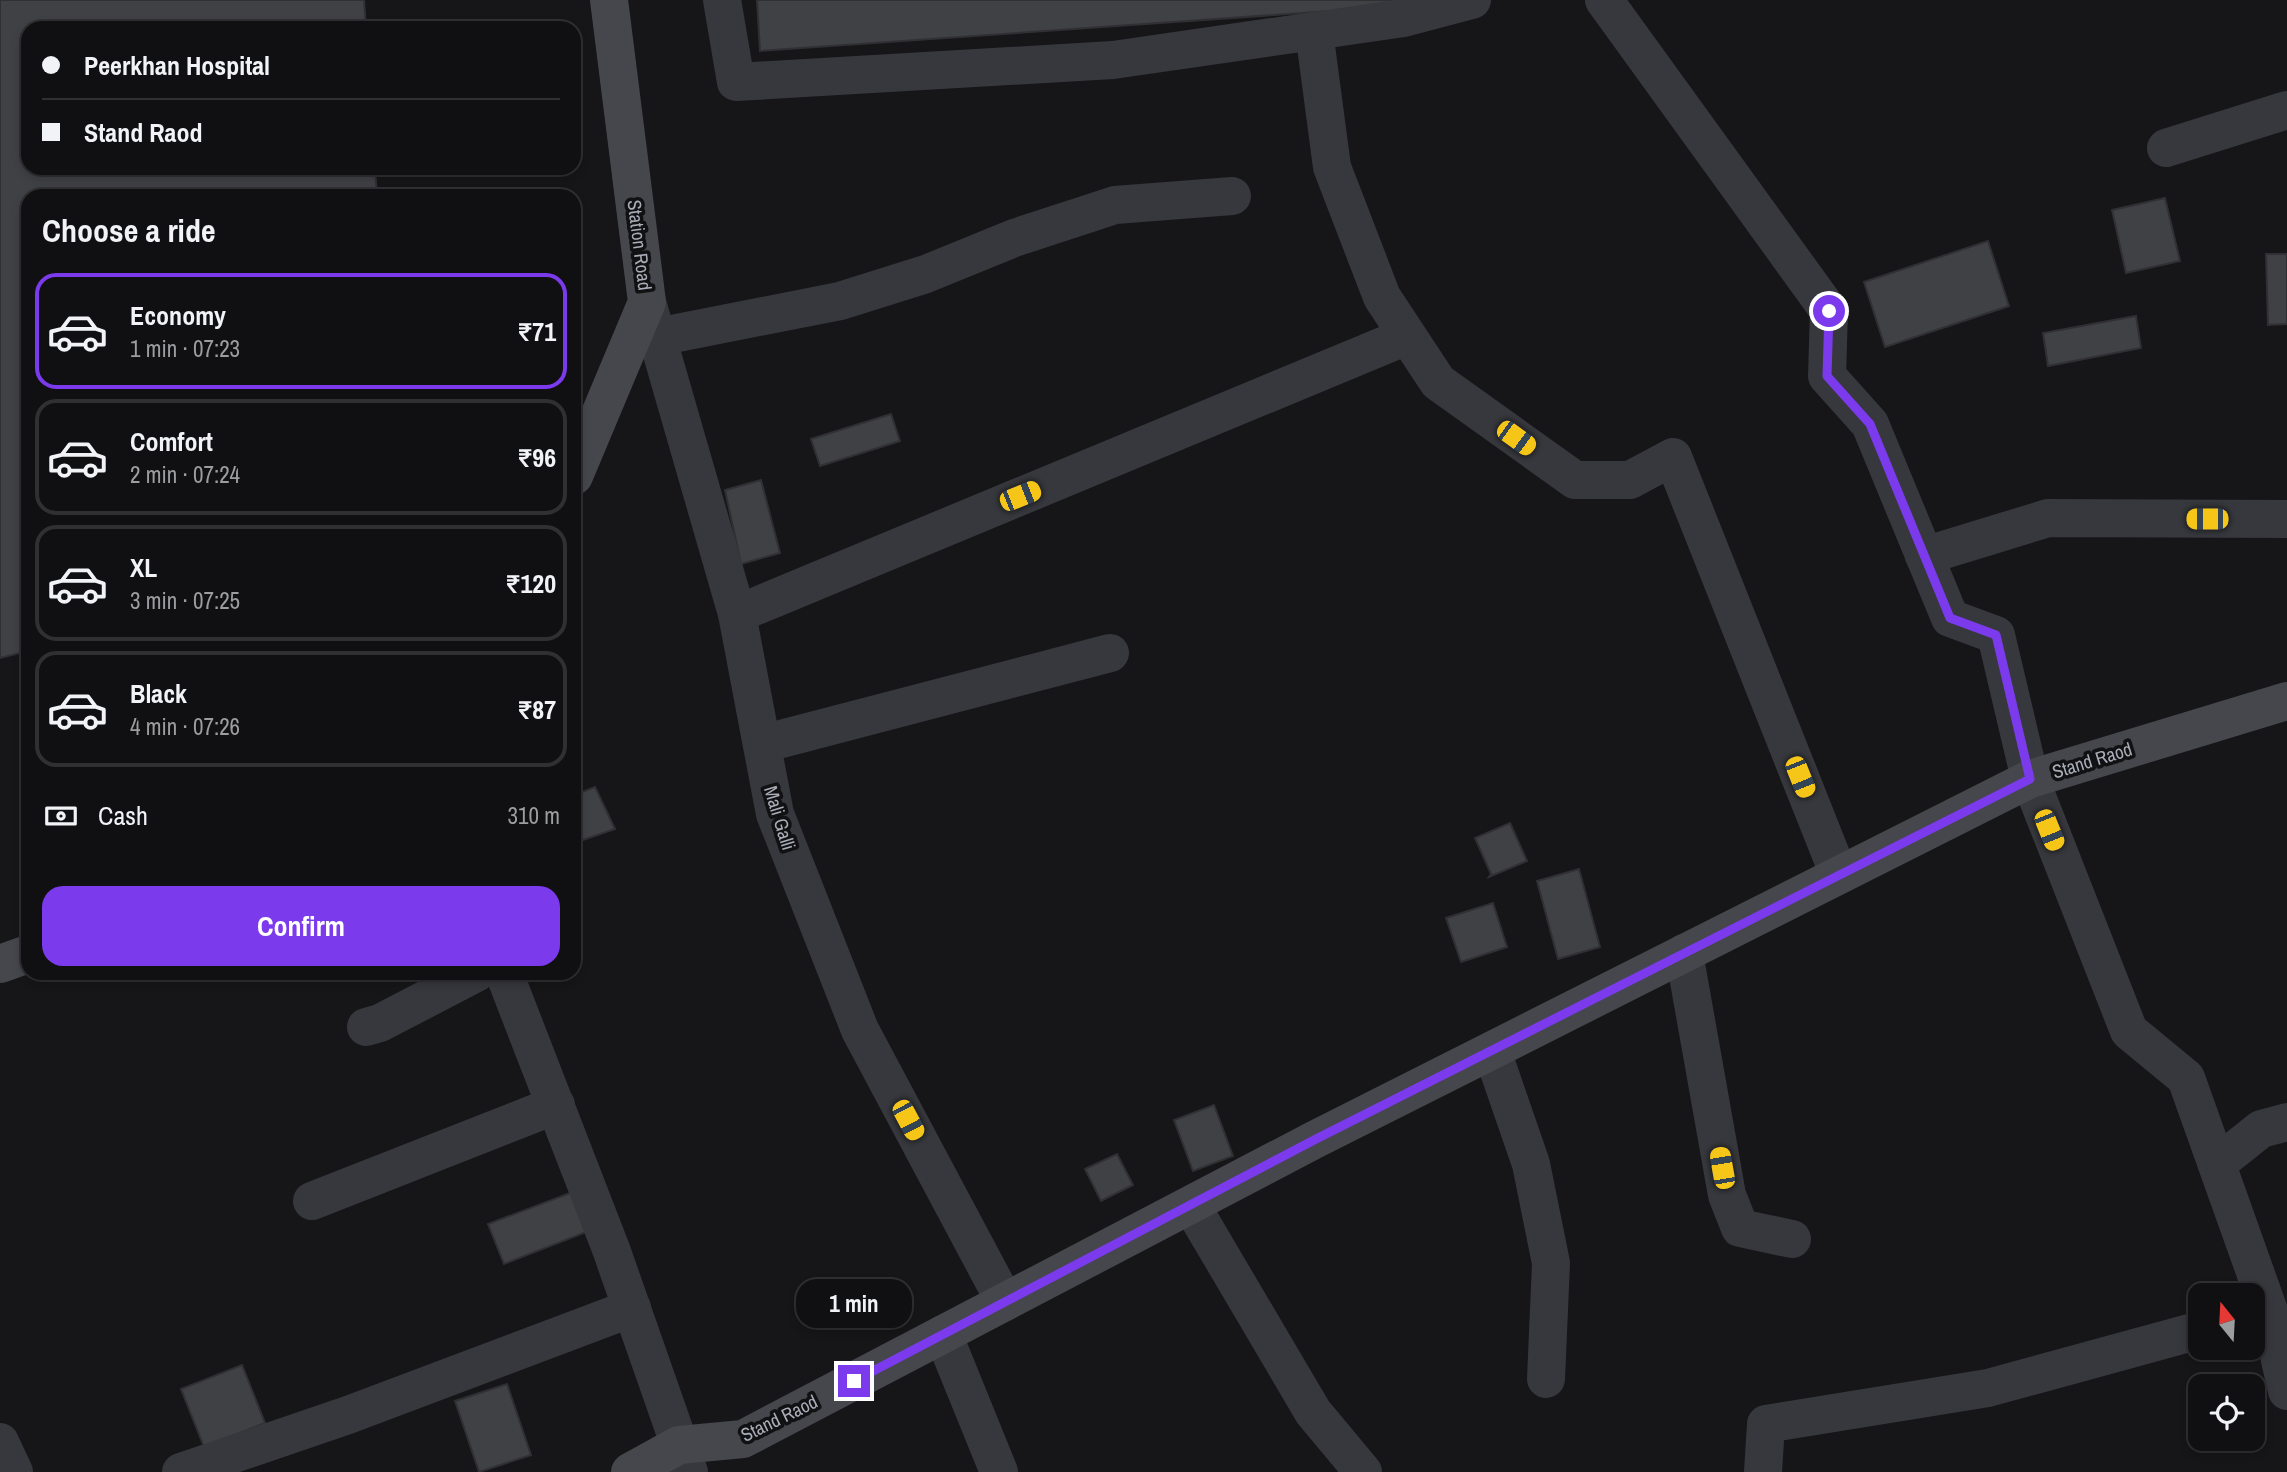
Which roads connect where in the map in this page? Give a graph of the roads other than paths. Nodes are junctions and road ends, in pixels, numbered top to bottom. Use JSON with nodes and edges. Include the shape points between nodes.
{"nodes":[{"id":1,"x":609,"y":0,"type":"edge"},
{"id":2,"x":722,"y":0,"type":"edge"},
{"id":3,"x":1472,"y":0,"type":"edge"},
{"id":4,"x":1604,"y":0,"type":"edge"},
{"id":5,"x":1314,"y":31,"type":"junction"},
{"id":6,"x":2287,"y":110,"type":"edge"},
{"id":7,"x":2166,"y":148,"type":"dead end"},
{"id":8,"x":1231,"y":196,"type":"dead end"},
{"id":9,"x":652,"y":319,"type":"junction"},
{"id":10,"x":1407,"y":336,"type":"junction"},
{"id":11,"x":581,"y":462,"type":"edge"},
{"id":12,"x":2287,"y":519,"type":"edge"},
{"id":13,"x":1924,"y":556,"type":"junction"},
{"id":14,"x":737,"y":614,"type":"junction"},
{"id":15,"x":1110,"y":653,"type":"dead end"},
{"id":16,"x":2287,"y":701,"type":"edge"},
{"id":17,"x":762,"y":744,"type":"junction"},
{"id":18,"x":2030,"y":779,"type":"junction"},
{"id":19,"x":1839,"y":875,"type":"junction"},
{"id":20,"x":1684,"y":953,"type":"junction"},
{"id":21,"x":21,"y":956,"type":"edge"},
{"id":22,"x":0,"y":964,"type":"edge"},
{"id":23,"x":463,"y":980,"type":"edge"},
{"id":24,"x":507,"y":980,"type":"edge"},
{"id":25,"x":366,"y":1027,"type":"dead end"},
{"id":26,"x":1492,"y":1051,"type":"junction"},
{"id":27,"x":556,"y":1105,"type":"junction"},
{"id":28,"x":2287,"y":1122,"type":"edge"},
{"id":29,"x":2217,"y":1164,"type":"junction"},
{"id":30,"x":312,"y":1200,"type":"dead end"},
{"id":31,"x":1191,"y":1205,"type":"junction"},
{"id":32,"x":1792,"y":1239,"type":"dead end"},
{"id":33,"x":2252,"y":1283,"type":"edge"},
{"id":34,"x":1005,"y":1302,"type":"junction"},
{"id":35,"x":632,"y":1308,"type":"junction"},
{"id":36,"x":2265,"y":1326,"type":"edge"},
{"id":37,"x":2188,"y":1333,"type":"edge"},
{"id":38,"x":943,"y":1334,"type":"junction"},
{"id":39,"x":1546,"y":1380,"type":"dead end"},
{"id":40,"x":2287,"y":1391,"type":"edge"},
{"id":41,"x":0,"y":1442,"type":"edge"},
{"id":42,"x":684,"y":1458,"type":"edge"},
{"id":43,"x":14,"y":1472,"type":"edge"},
{"id":44,"x":181,"y":1472,"type":"edge"},
{"id":45,"x":630,"y":1472,"type":"edge"},
{"id":46,"x":999,"y":1472,"type":"edge"},
{"id":47,"x":1363,"y":1472,"type":"edge"},
{"id":48,"x":1763,"y":1472,"type":"edge"}],
"edges":[{"from":1,"to":9,"type":"street","name":"Station Road"},
{"from":2,"to":5,"type":"street","via":[[736,82],[1113,60]]},
{"from":3,"to":5,"type":"street","via":[[1404,18]]},
{"from":4,"to":13,"type":"street","via":[[1829,311],[1827,376],[1870,424]]},
{"from":5,"to":10,"type":"street","via":[[1332,167],[1382,297]]},
{"from":6,"to":7,"type":"street"},
{"from":8,"to":9,"type":"street","via":[[1115,205],[841,302]]},
{"from":9,"to":11,"type":"street","name":"Station Road"},
{"from":9,"to":14,"type":"street","name":"Mali Galli"},
{"from":10,"to":14,"type":"street"},
{"from":10,"to":19,"type":"street","via":[[1438,382],[1575,480],[1630,480],[1673,457]]},
{"from":12,"to":13,"type":"street","via":[[2048,518]]},
{"from":13,"to":18,"type":"street","via":[[1950,618],[1996,635]]},
{"from":14,"to":17,"type":"street","name":"Mali Galli"},
{"from":15,"to":17,"type":"street"},
{"from":16,"to":18,"type":"street","name":"Stand Raod"},
{"from":17,"to":34,"type":"street","name":"Mali Galli","via":[[775,814],[860,1030]]},
{"from":18,"to":19,"type":"street","name":"Stand Raod"},
{"from":18,"to":29,"type":"street","via":[[2129,1031],[2186,1078]]},
{"from":19,"to":20,"type":"street","name":"Stand Raod"},
{"from":20,"to":26,"type":"street","name":"Stand Raod"},
{"from":20,"to":32,"type":"street","via":[[1727,1195],[1740,1228]]},
{"from":21,"to":22,"type":"street"},
{"from":23,"to":25,"type":"street"},
{"from":24,"to":27,"type":"street"},
{"from":26,"to":31,"type":"street","name":"Stand Raod"},
{"from":26,"to":39,"type":"street","via":[[1531,1164],[1551,1263]]},
{"from":27,"to":30,"type":"street"},
{"from":27,"to":35,"type":"street"},
{"from":28,"to":29,"type":"street","via":[[2261,1129]]},
{"from":29,"to":33,"type":"street"},
{"from":31,"to":34,"type":"street","name":"Stand Raod"},
{"from":31,"to":47,"type":"street","via":[[1313,1412]]},
{"from":34,"to":38,"type":"street","name":"Stand Raod"},
{"from":35,"to":42,"type":"street"},
{"from":35,"to":44,"type":"street","via":[[348,1415]]},
{"from":36,"to":40,"type":"street"},
{"from":37,"to":48,"type":"street","via":[[1987,1388],[1766,1424]]},
{"from":38,"to":42,"type":"street","name":"Stand Raod","via":[[743,1439]]},
{"from":38,"to":46,"type":"street"},
{"from":41,"to":43,"type":"street"},
{"from":42,"to":45,"type":"street","name":"Stand Raod"}]}
